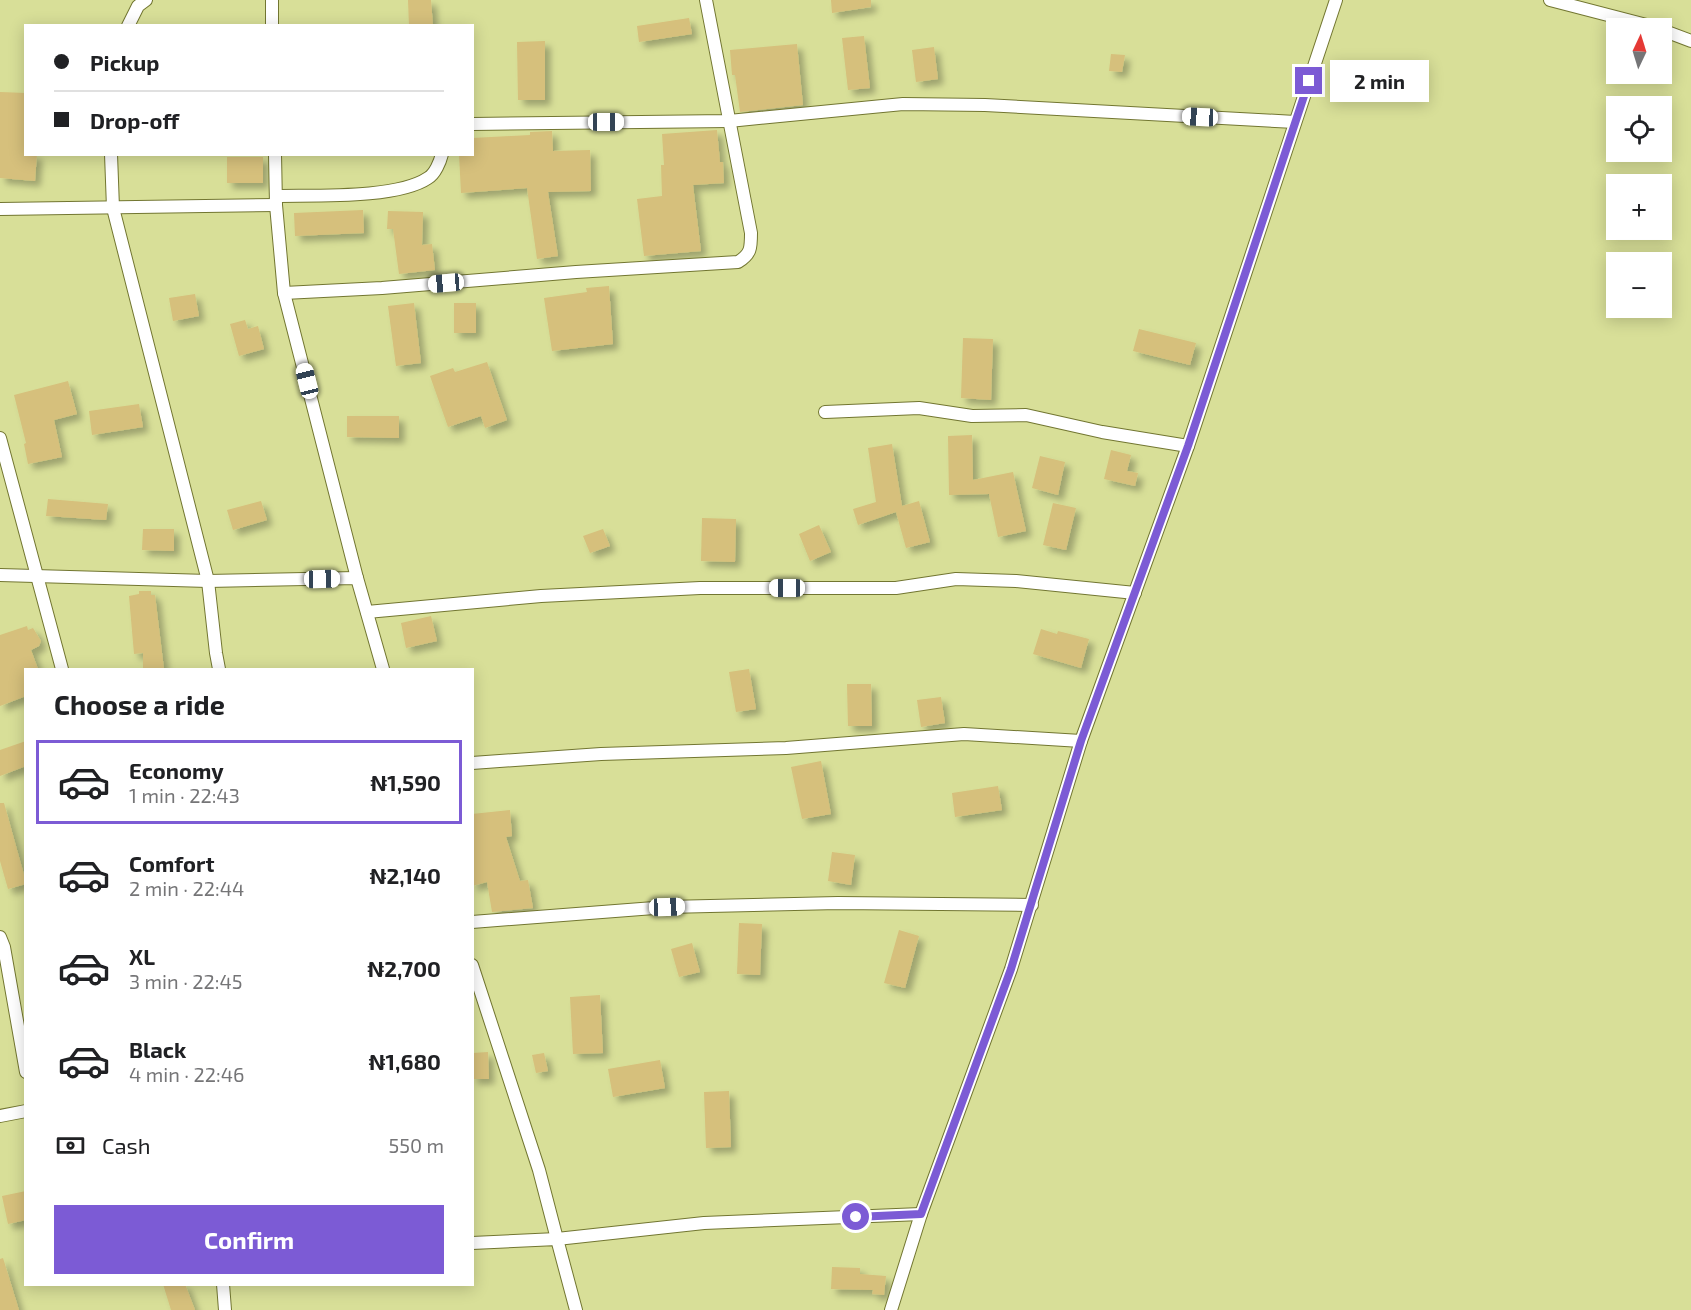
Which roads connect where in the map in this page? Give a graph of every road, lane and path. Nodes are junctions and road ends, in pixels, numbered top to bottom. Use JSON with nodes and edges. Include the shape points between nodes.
{"nodes":[{"id":1,"x":146,"y":0,"type":"edge"},
{"id":2,"x":272,"y":0,"type":"edge"},
{"id":3,"x":706,"y":0,"type":"edge"},
{"id":4,"x":1336,"y":0,"type":"edge"},
{"id":5,"x":1550,"y":0,"type":"edge"},
{"id":6,"x":1618,"y":18,"type":"edge"},
{"id":7,"x":129,"y":24,"type":"edge"},
{"id":8,"x":272,"y":24,"type":"edge"},
{"id":9,"x":1672,"y":34,"type":"edge"},
{"id":10,"x":1691,"y":41,"type":"edge"},
{"id":11,"x":729,"y":121,"type":"junction"},
{"id":12,"x":1295,"y":122,"type":"junction"},
{"id":13,"x":474,"y":124,"type":"edge"},
{"id":14,"x":111,"y":156,"type":"edge"},
{"id":15,"x":275,"y":156,"type":"edge"},
{"id":16,"x":442,"y":156,"type":"edge"},
{"id":17,"x":276,"y":201,"type":"junction"},
{"id":18,"x":0,"y":208,"type":"edge"},
{"id":19,"x":113,"y":208,"type":"junction"},
{"id":20,"x":284,"y":293,"type":"junction"},
{"id":21,"x":825,"y":412,"type":"dead end"},
{"id":22,"x":0,"y":438,"type":"edge"},
{"id":23,"x":1188,"y":446,"type":"junction"},
{"id":24,"x":37,"y":574,"type":"junction"},
{"id":25,"x":0,"y":575,"type":"edge"},
{"id":26,"x":357,"y":578,"type":"junction"},
{"id":27,"x":208,"y":581,"type":"junction"},
{"id":28,"x":1136,"y":593,"type":"junction"},
{"id":29,"x":367,"y":612,"type":"junction"},
{"id":30,"x":62,"y":668,"type":"edge"},
{"id":31,"x":219,"y":668,"type":"edge"},
{"id":32,"x":383,"y":668,"type":"edge"},
{"id":33,"x":1081,"y":741,"type":"junction"},
{"id":34,"x":474,"y":763,"type":"edge"},
{"id":35,"x":1032,"y":905,"type":"junction"},
{"id":36,"x":474,"y":922,"type":"edge"},
{"id":37,"x":0,"y":937,"type":"edge"},
{"id":38,"x":474,"y":972,"type":"edge"},
{"id":39,"x":24,"y":1061,"type":"edge"},
{"id":40,"x":24,"y":1111,"type":"edge"},
{"id":41,"x":0,"y":1116,"type":"edge"},
{"id":42,"x":921,"y":1214,"type":"junction"},
{"id":43,"x":557,"y":1239,"type":"junction"},
{"id":44,"x":474,"y":1243,"type":"edge"},
{"id":45,"x":222,"y":1288,"type":"edge"},
{"id":46,"x":225,"y":1310,"type":"edge"},
{"id":47,"x":576,"y":1310,"type":"edge"},
{"id":48,"x":891,"y":1310,"type":"edge"}],
"edges":[{"from":1,"to":7,"type":"street","via":[[138,6]]},
{"from":2,"to":8,"type":"street"},
{"from":3,"to":11,"type":"street"},
{"from":4,"to":12,"type":"street"},
{"from":5,"to":6,"type":"street"},
{"from":9,"to":10,"type":"street"},
{"from":11,"to":12,"type":"street","via":[[915,104]]},
{"from":11,"to":13,"type":"street"},
{"from":11,"to":20,"type":"street","via":[[751,233],[752,249],[738,262]]},
{"from":12,"to":23,"type":"street"},
{"from":14,"to":19,"type":"street"},
{"from":15,"to":17,"type":"street"},
{"from":16,"to":17,"type":"street","via":[[429,178],[405,187]]},
{"from":17,"to":19,"type":"street"},
{"from":17,"to":20,"type":"street"},
{"from":18,"to":19,"type":"street"},
{"from":19,"to":27,"type":"street"},
{"from":20,"to":26,"type":"street"},
{"from":21,"to":23,"type":"street","via":[[919,408],[972,416],[1026,415]]},
{"from":22,"to":24,"type":"street"},
{"from":23,"to":28,"type":"street"},
{"from":24,"to":25,"type":"street"},
{"from":24,"to":27,"type":"street"},
{"from":24,"to":30,"type":"street"},
{"from":26,"to":27,"type":"street"},
{"from":26,"to":29,"type":"street"},
{"from":27,"to":31,"type":"street"},
{"from":28,"to":29,"type":"street","via":[[956,579],[896,588],[700,588],[541,596]]},
{"from":28,"to":33,"type":"street"},
{"from":29,"to":32,"type":"street"},
{"from":33,"to":34,"type":"street","via":[[964,734],[786,748]]},
{"from":33,"to":35,"type":"street"},
{"from":35,"to":36,"type":"street","via":[[838,903],[667,907]]},
{"from":35,"to":42,"type":"street"},
{"from":37,"to":39,"type":"street"},
{"from":38,"to":43,"type":"street","via":[[539,1170]]},
{"from":40,"to":41,"type":"street"},
{"from":42,"to":43,"type":"street","via":[[704,1223]]},
{"from":42,"to":48,"type":"street"},
{"from":43,"to":44,"type":"street"},
{"from":43,"to":47,"type":"street"},
{"from":45,"to":46,"type":"street"}]}
